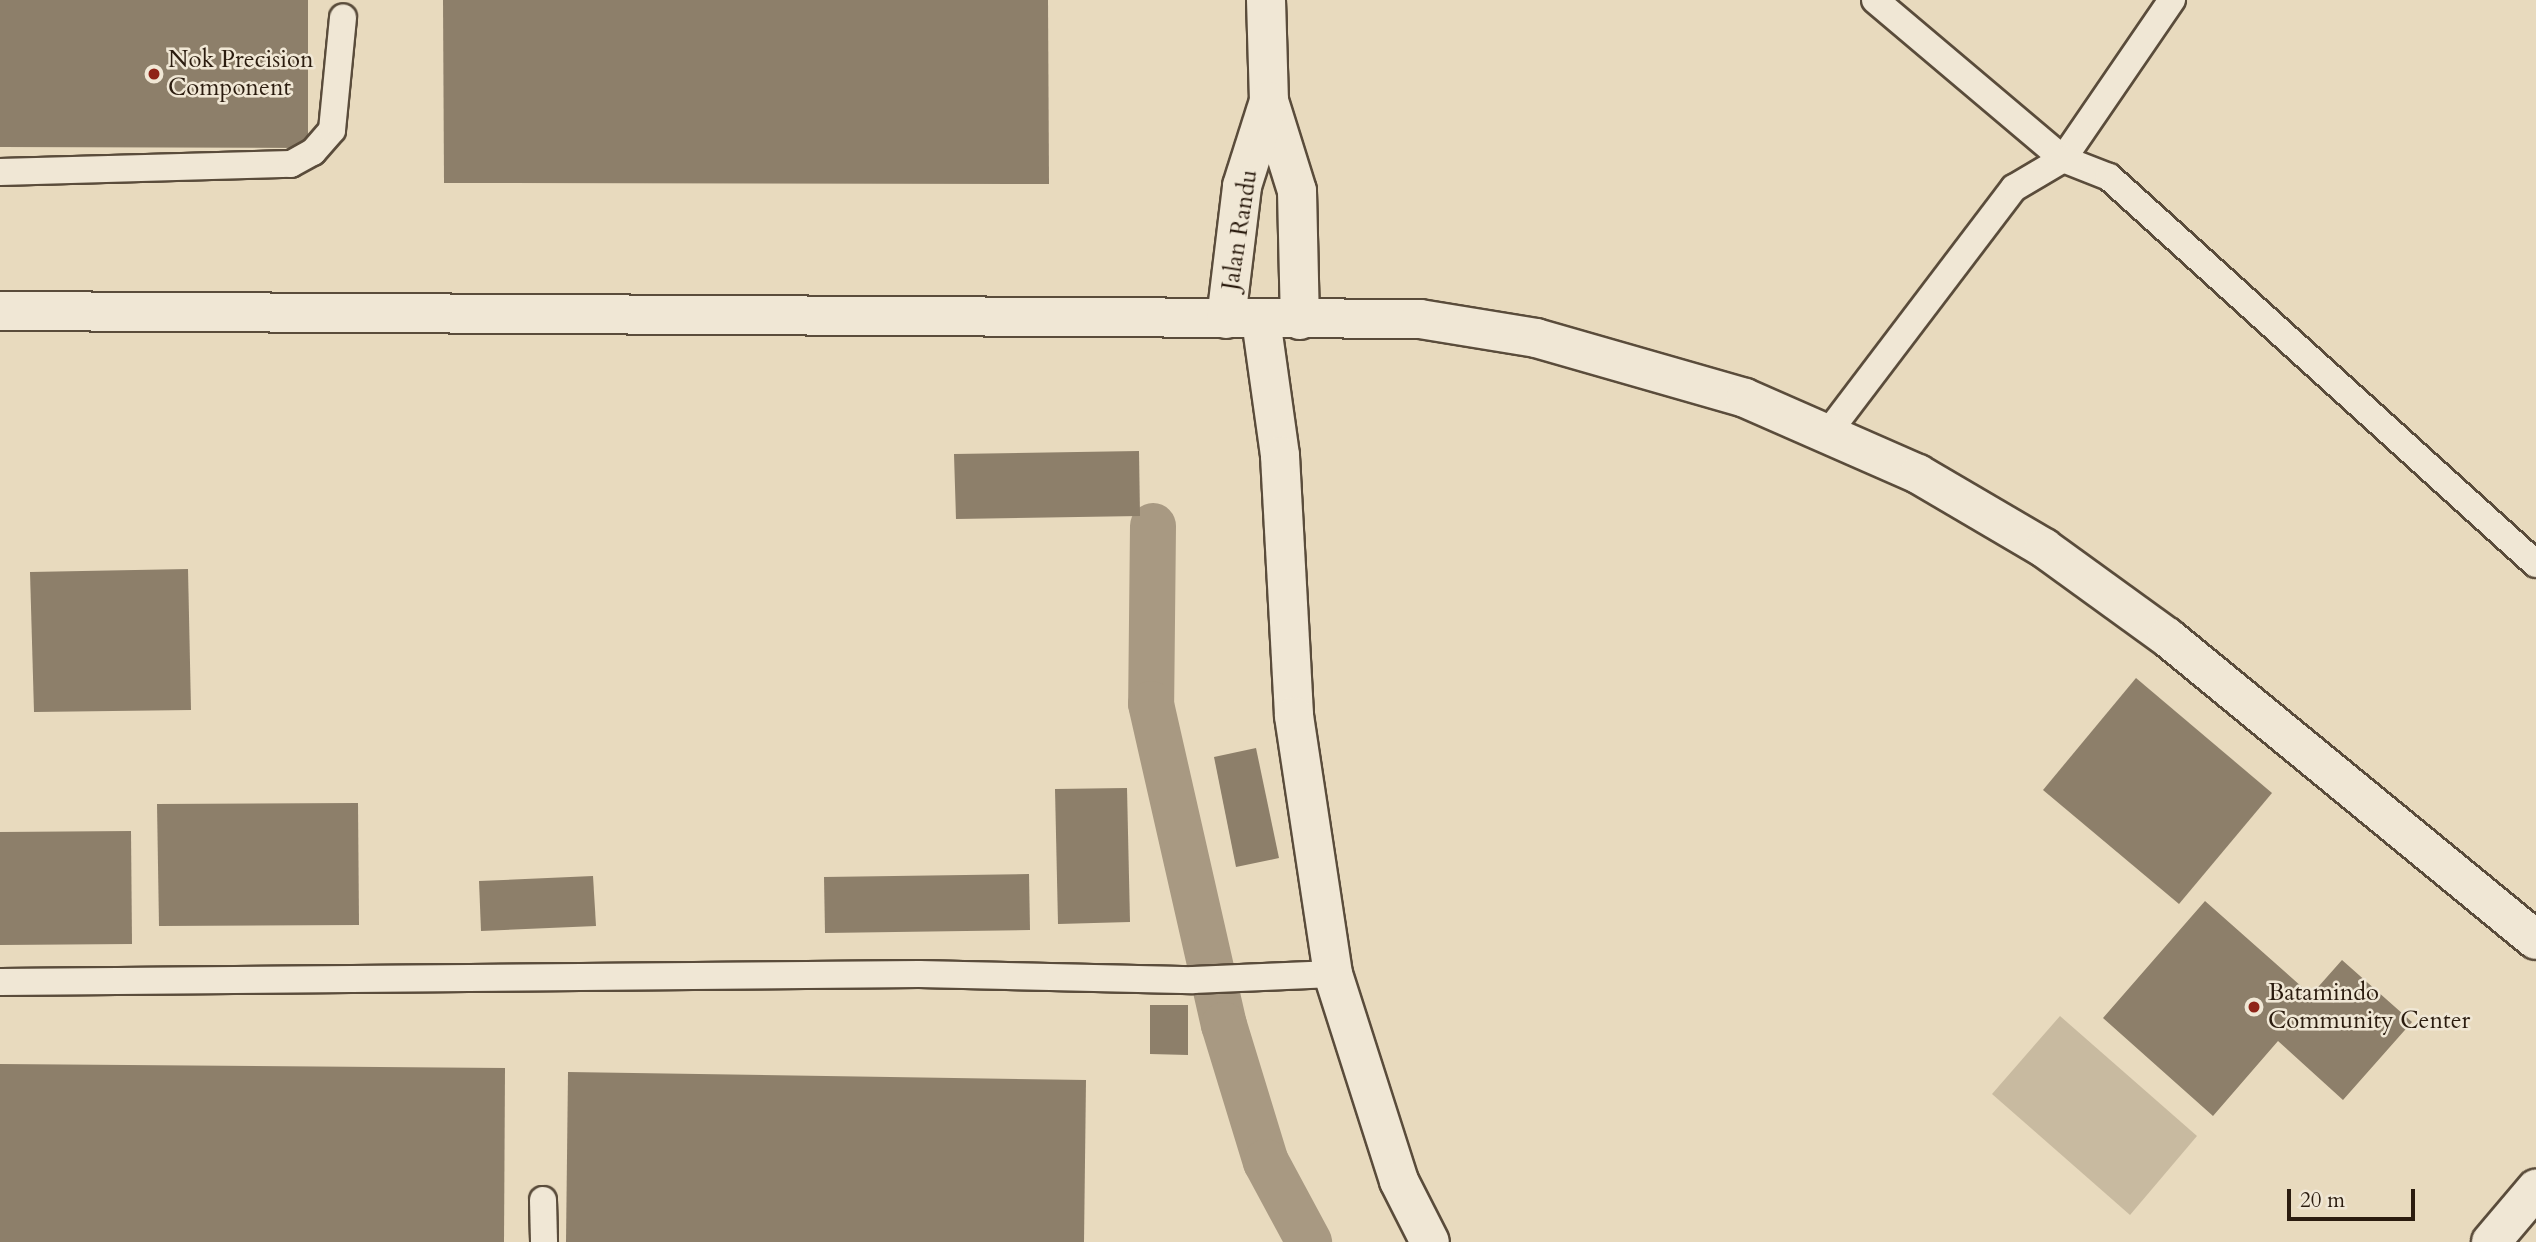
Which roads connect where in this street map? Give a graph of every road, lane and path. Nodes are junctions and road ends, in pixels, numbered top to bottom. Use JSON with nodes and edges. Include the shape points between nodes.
{"nodes":[{"id":1,"x":1266,"y":0,"type":"edge"},
{"id":2,"x":1875,"y":0,"type":"edge"},
{"id":3,"x":2172,"y":0,"type":"edge"},
{"id":4,"x":343,"y":18,"type":"dead end"},
{"id":5,"x":1269,"y":101,"type":"junction"},
{"id":6,"x":2063,"y":159,"type":"junction"},
{"id":7,"x":0,"y":173,"type":"edge"},
{"id":8,"x":0,"y":311,"type":"edge"},
{"id":9,"x":1243,"y":319,"type":"junction"},
{"id":10,"x":1300,"y":320,"type":"junction"},
{"id":11,"x":1827,"y":434,"type":"junction"},
{"id":12,"x":2536,"y":564,"type":"edge"},
{"id":13,"x":2536,"y":940,"type":"edge"},
{"id":14,"x":1333,"y":974,"type":"junction"},
{"id":15,"x":0,"y":982,"type":"edge"},
{"id":16,"x":2536,"y":1189,"type":"edge"},
{"id":17,"x":543,"y":1200,"type":"dead end"},
{"id":18,"x":544,"y":1242,"type":"edge"},
{"id":19,"x":1430,"y":1242,"type":"edge"},
{"id":20,"x":2491,"y":1242,"type":"edge"}],
"edges":[{"from":1,"to":5,"type":"street","name":"Jalan Randu"},
{"from":2,"to":6,"type":"lane"},
{"from":3,"to":6,"type":"lane"},
{"from":4,"to":7,"type":"lane","via":[[332,130],[313,152],[291,164]]},
{"from":5,"to":9,"type":"street","name":"Jalan Randu","via":[[1242,186]]},
{"from":5,"to":10,"type":"street","name":"Jalan Randu","via":[[1297,191]]},
{"from":6,"to":11,"type":"lane","via":[[2014,188]]},
{"from":6,"to":12,"type":"lane","via":[[2109,177]]},
{"from":8,"to":9,"type":"street"},
{"from":9,"to":10,"type":"street"},
{"from":9,"to":14,"type":"street","name":"Jalan Randu","via":[[1280,456],[1294,716]]},
{"from":10,"to":11,"type":"street","via":[[1420,319],[1536,338],[1745,398]]},
{"from":11,"to":13,"type":"street","via":[[1918,474],[2044,548],[2187,653]]},
{"from":14,"to":15,"type":"lane","via":[[1193,980],[919,974]]},
{"from":14,"to":19,"type":"street","name":"Jalan Randu","via":[[1399,1181]]},
{"from":16,"to":20,"type":"street"},
{"from":17,"to":18,"type":"lane"}]}
